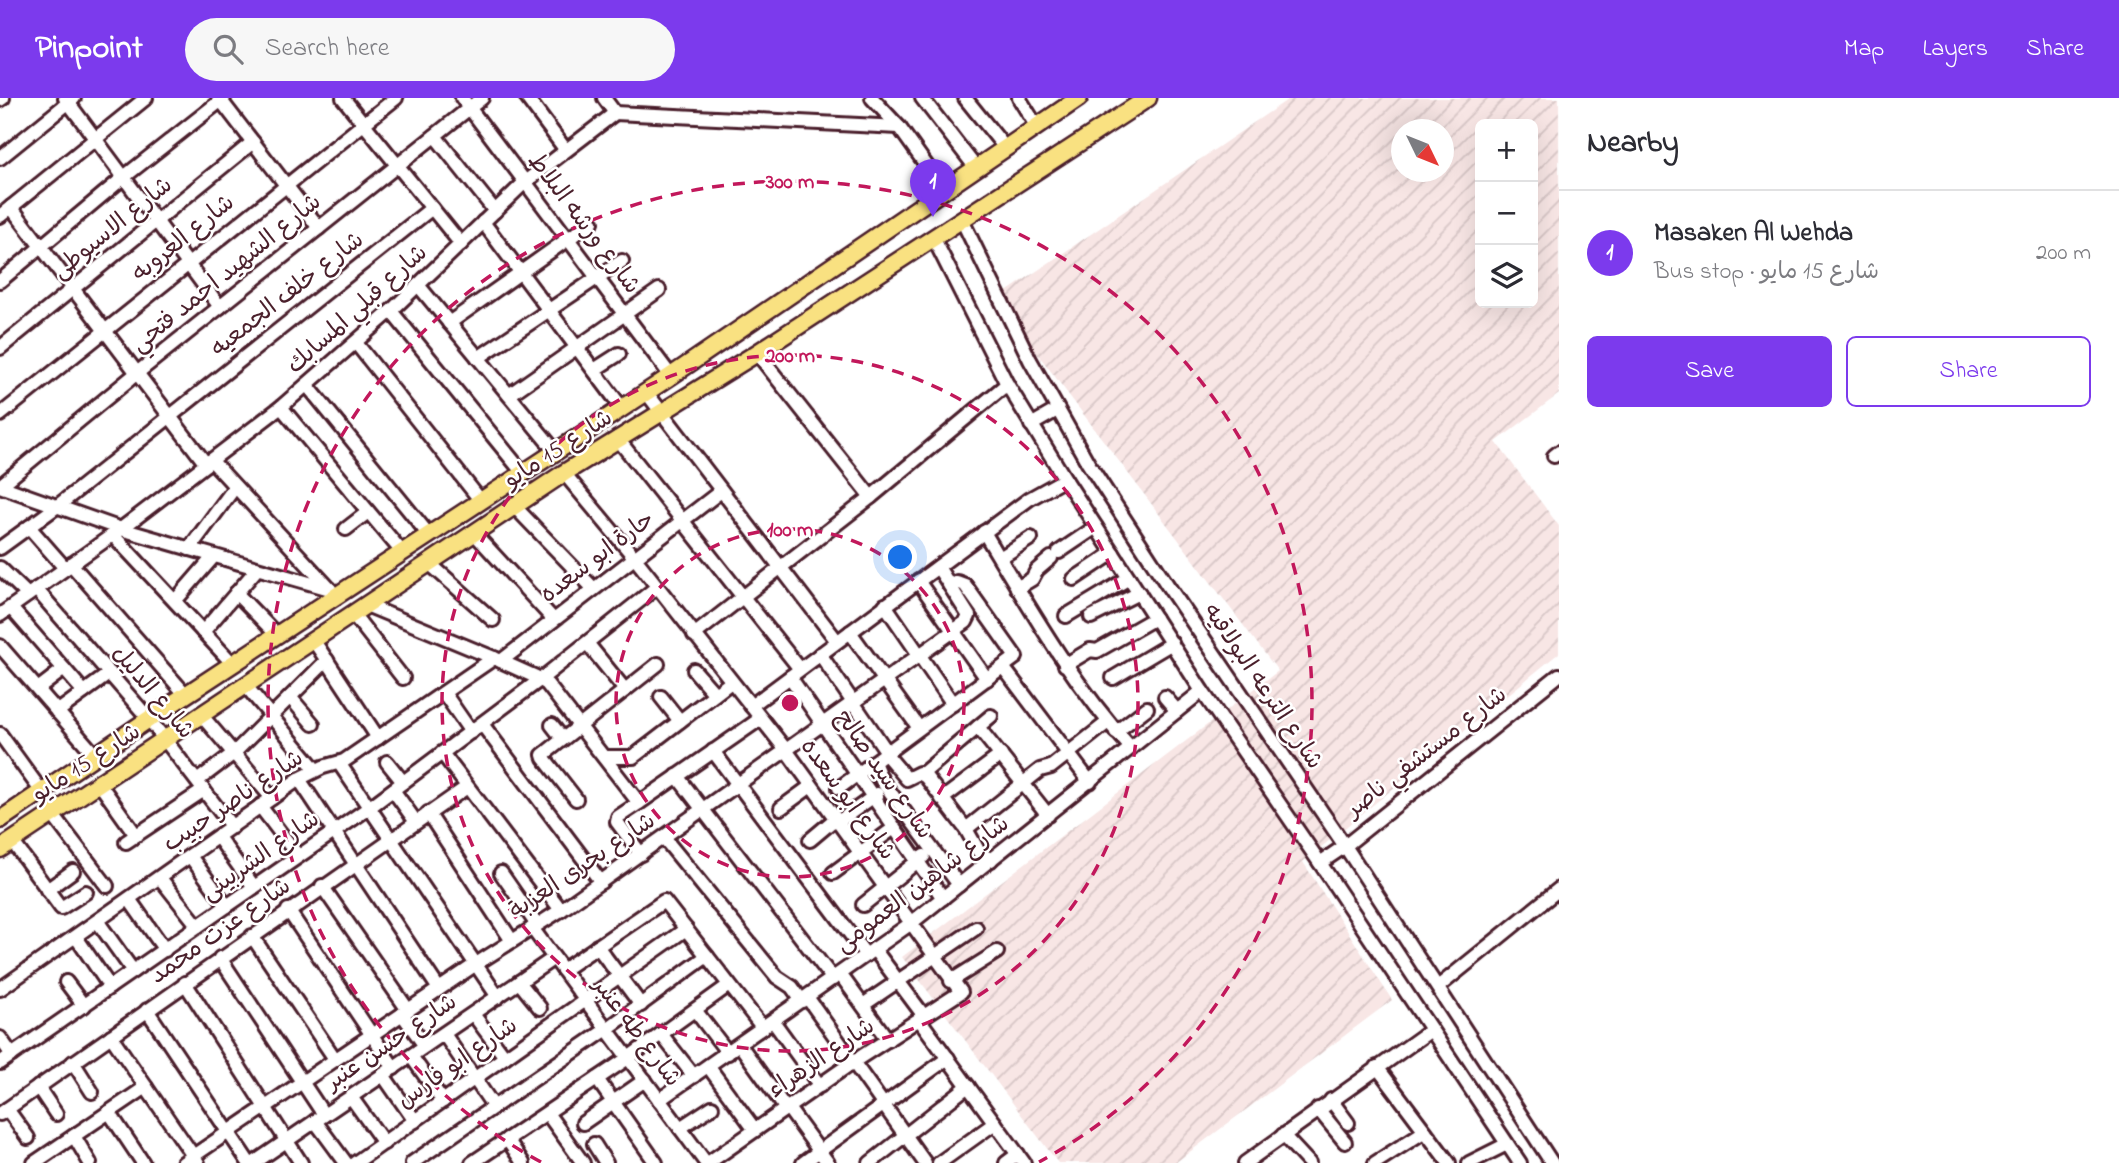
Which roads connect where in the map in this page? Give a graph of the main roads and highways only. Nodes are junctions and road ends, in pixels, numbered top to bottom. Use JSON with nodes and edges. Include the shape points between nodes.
{"nodes":[{"id":1,"x":1079,"y":98,"type":"edge"},
{"id":2,"x":1148,"y":98,"type":"edge"},
{"id":3,"x":1,"y":817,"type":"edge"},
{"id":4,"x":6,"y":845,"type":"edge"}],
"edges":[{"from":1,"to":3,"type":"main road","name":"شارع 15 مايو","via":[[671,376],[429,535],[333,592],[277,635]]},
{"from":2,"to":4,"type":"main road","name":"شارع 15 مايو","via":[[757,353],[617,438]]}]}
